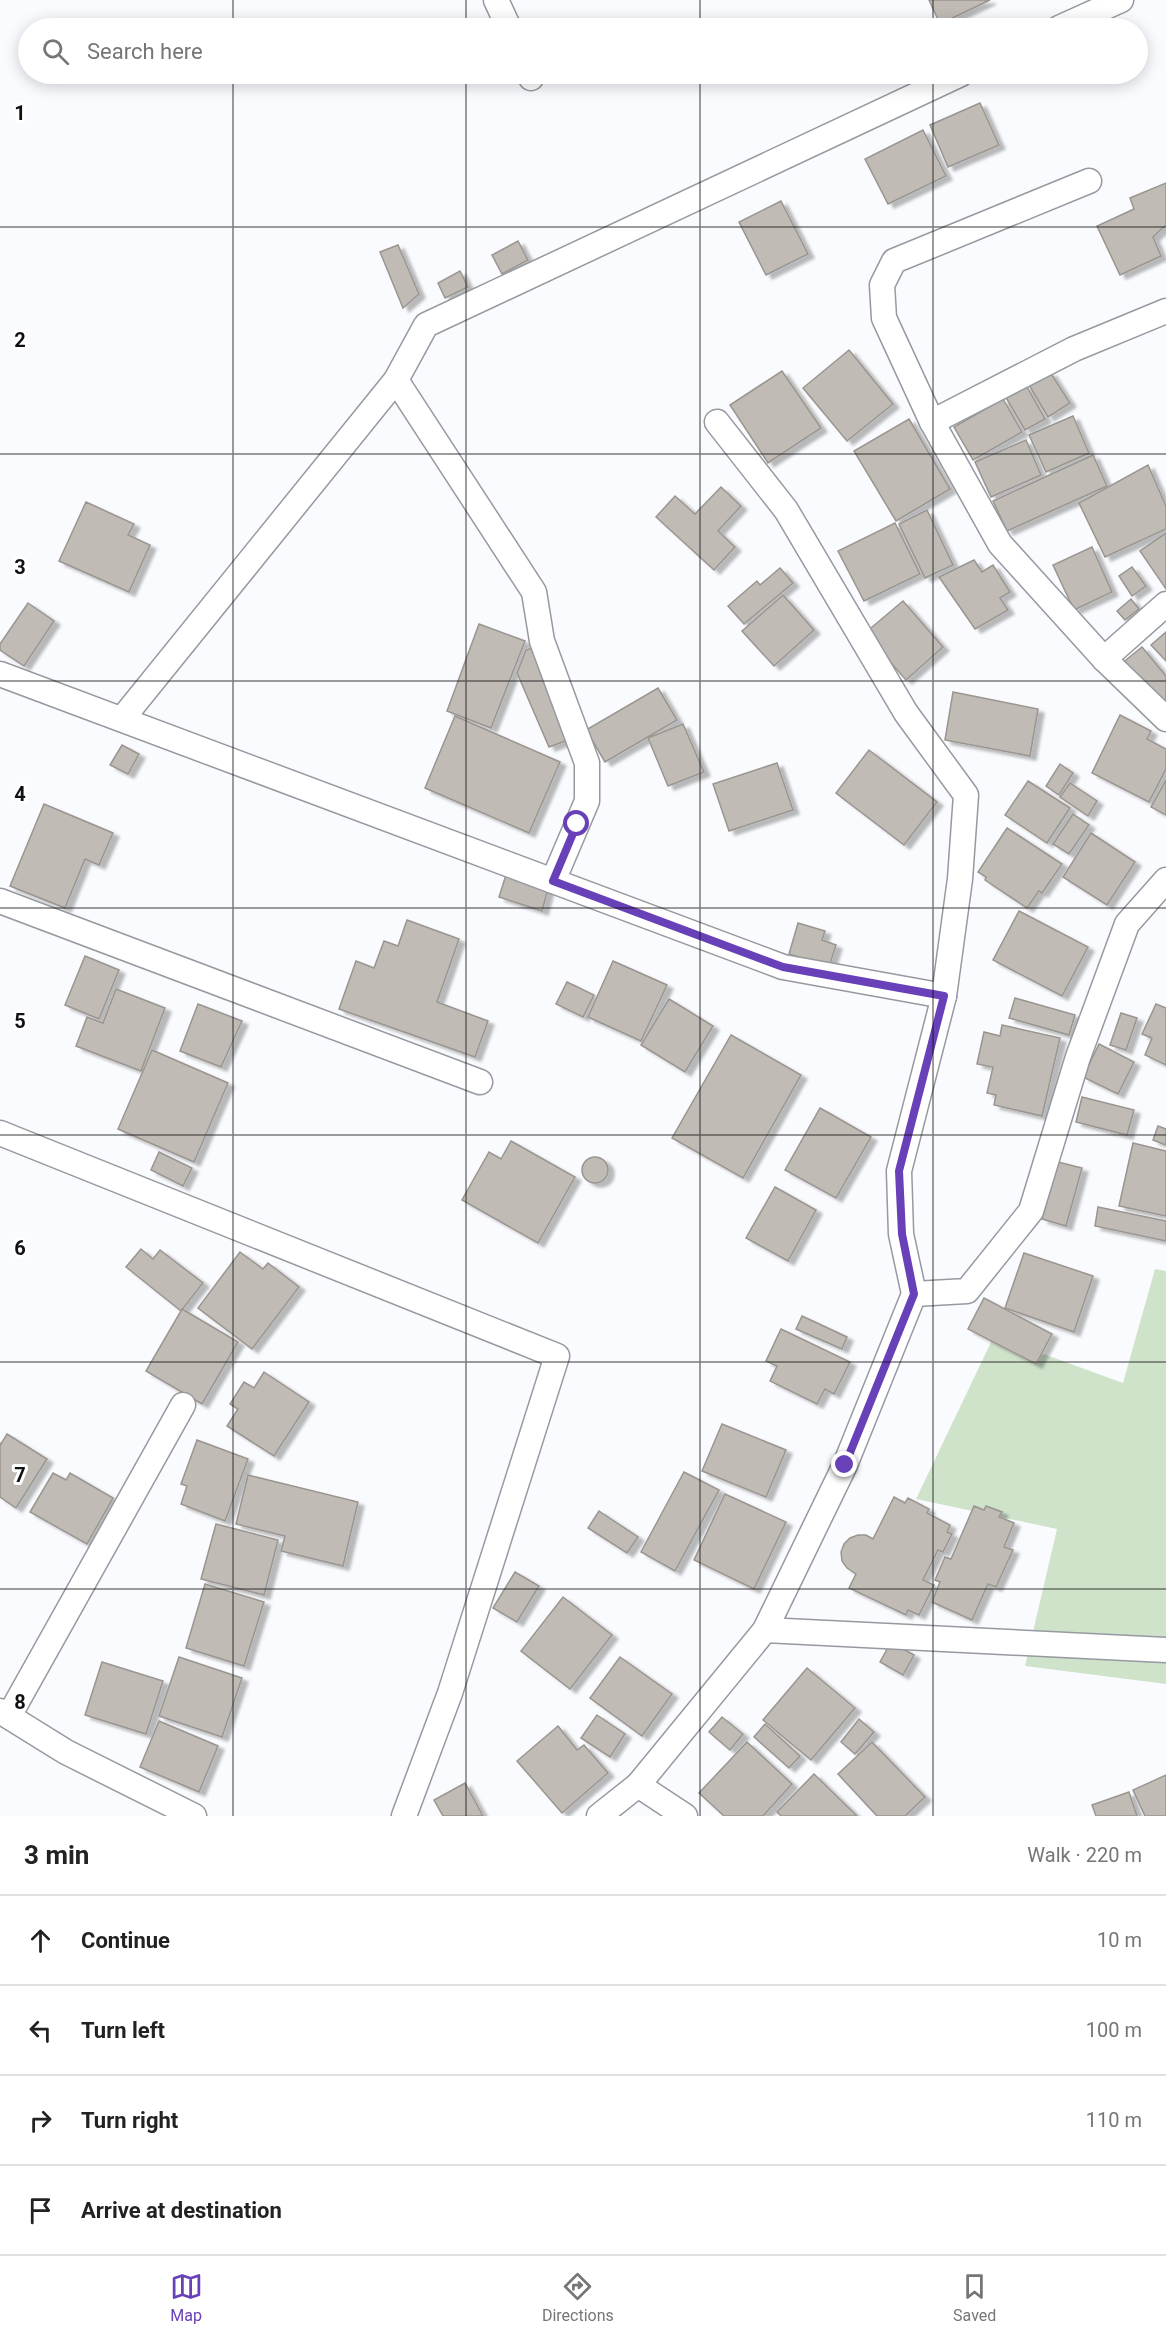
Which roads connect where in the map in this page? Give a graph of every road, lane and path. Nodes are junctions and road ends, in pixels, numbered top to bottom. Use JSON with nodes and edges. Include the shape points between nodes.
{"nodes":[{"id":1,"x":496,"y":0,"type":"edge"},
{"id":2,"x":1121,"y":0,"type":"edge"},
{"id":3,"x":504,"y":18,"type":"edge"},
{"id":4,"x":1081,"y":18,"type":"edge"},
{"id":5,"x":940,"y":84,"type":"edge"},
{"id":6,"x":1089,"y":181,"type":"dead end"},
{"id":7,"x":1166,"y":311,"type":"edge"},
{"id":8,"x":396,"y":380,"type":"junction"},
{"id":9,"x":717,"y":422,"type":"dead end"},
{"id":10,"x":932,"y":422,"type":"junction"},
{"id":11,"x":1166,"y":604,"type":"edge"},
{"id":12,"x":1104,"y":659,"type":"junction"},
{"id":13,"x":0,"y":674,"type":"edge"},
{"id":14,"x":122,"y":719,"type":"junction"},
{"id":15,"x":1166,"y":719,"type":"edge"},
{"id":16,"x":1166,"y":880,"type":"edge"},
{"id":17,"x":553,"y":881,"type":"junction"},
{"id":18,"x":0,"y":901,"type":"edge"},
{"id":19,"x":944,"y":996,"type":"junction"},
{"id":20,"x":480,"y":1082,"type":"dead end"},
{"id":21,"x":0,"y":1133,"type":"edge"},
{"id":22,"x":914,"y":1294,"type":"junction"},
{"id":23,"x":183,"y":1405,"type":"dead end"},
{"id":24,"x":765,"y":1630,"type":"junction"},
{"id":25,"x":1166,"y":1650,"type":"edge"},
{"id":26,"x":4,"y":1713,"type":"edge"},
{"id":27,"x":638,"y":1785,"type":"junction"},
{"id":28,"x":194,"y":1816,"type":"edge"},
{"id":29,"x":404,"y":1816,"type":"edge"},
{"id":30,"x":599,"y":1816,"type":"edge"},
{"id":31,"x":685,"y":1816,"type":"edge"}],
"edges":[{"from":1,"to":3,"type":"street"},
{"from":2,"to":4,"type":"street"},
{"from":5,"to":8,"type":"street","via":[[426,325]]},
{"from":6,"to":10,"type":"street","via":[[894,261],[882,285],[884,318]]},
{"from":7,"to":10,"type":"street","via":[[1074,349]]},
{"from":8,"to":14,"type":"street"},
{"from":8,"to":17,"type":"street","via":[[534,592],[542,641],[587,763],[587,801]]},
{"from":9,"to":19,"type":"street","via":[[786,510],[906,713],[966,795],[960,879]]},
{"from":10,"to":12,"type":"street","via":[[1000,544]]},
{"from":11,"to":12,"type":"street"},
{"from":12,"to":15,"type":"street"},
{"from":13,"to":14,"type":"street"},
{"from":14,"to":17,"type":"street"},
{"from":16,"to":22,"type":"street","via":[[1127,924],[1078,1057],[1031,1211],[967,1291]]},
{"from":17,"to":19,"type":"street","via":[[783,967]]},
{"from":18,"to":20,"type":"street"},
{"from":19,"to":22,"type":"street","via":[[899,1171],[902,1234]]},
{"from":21,"to":29,"type":"street","via":[[557,1356],[450,1693]]},
{"from":22,"to":24,"type":"street","via":[[845,1465]]},
{"from":23,"to":26,"type":"street"},
{"from":24,"to":25,"type":"street"},
{"from":24,"to":27,"type":"street"},
{"from":26,"to":28,"type":"street","via":[[66,1752]]},
{"from":27,"to":30,"type":"street"},
{"from":27,"to":31,"type":"street"}]}
